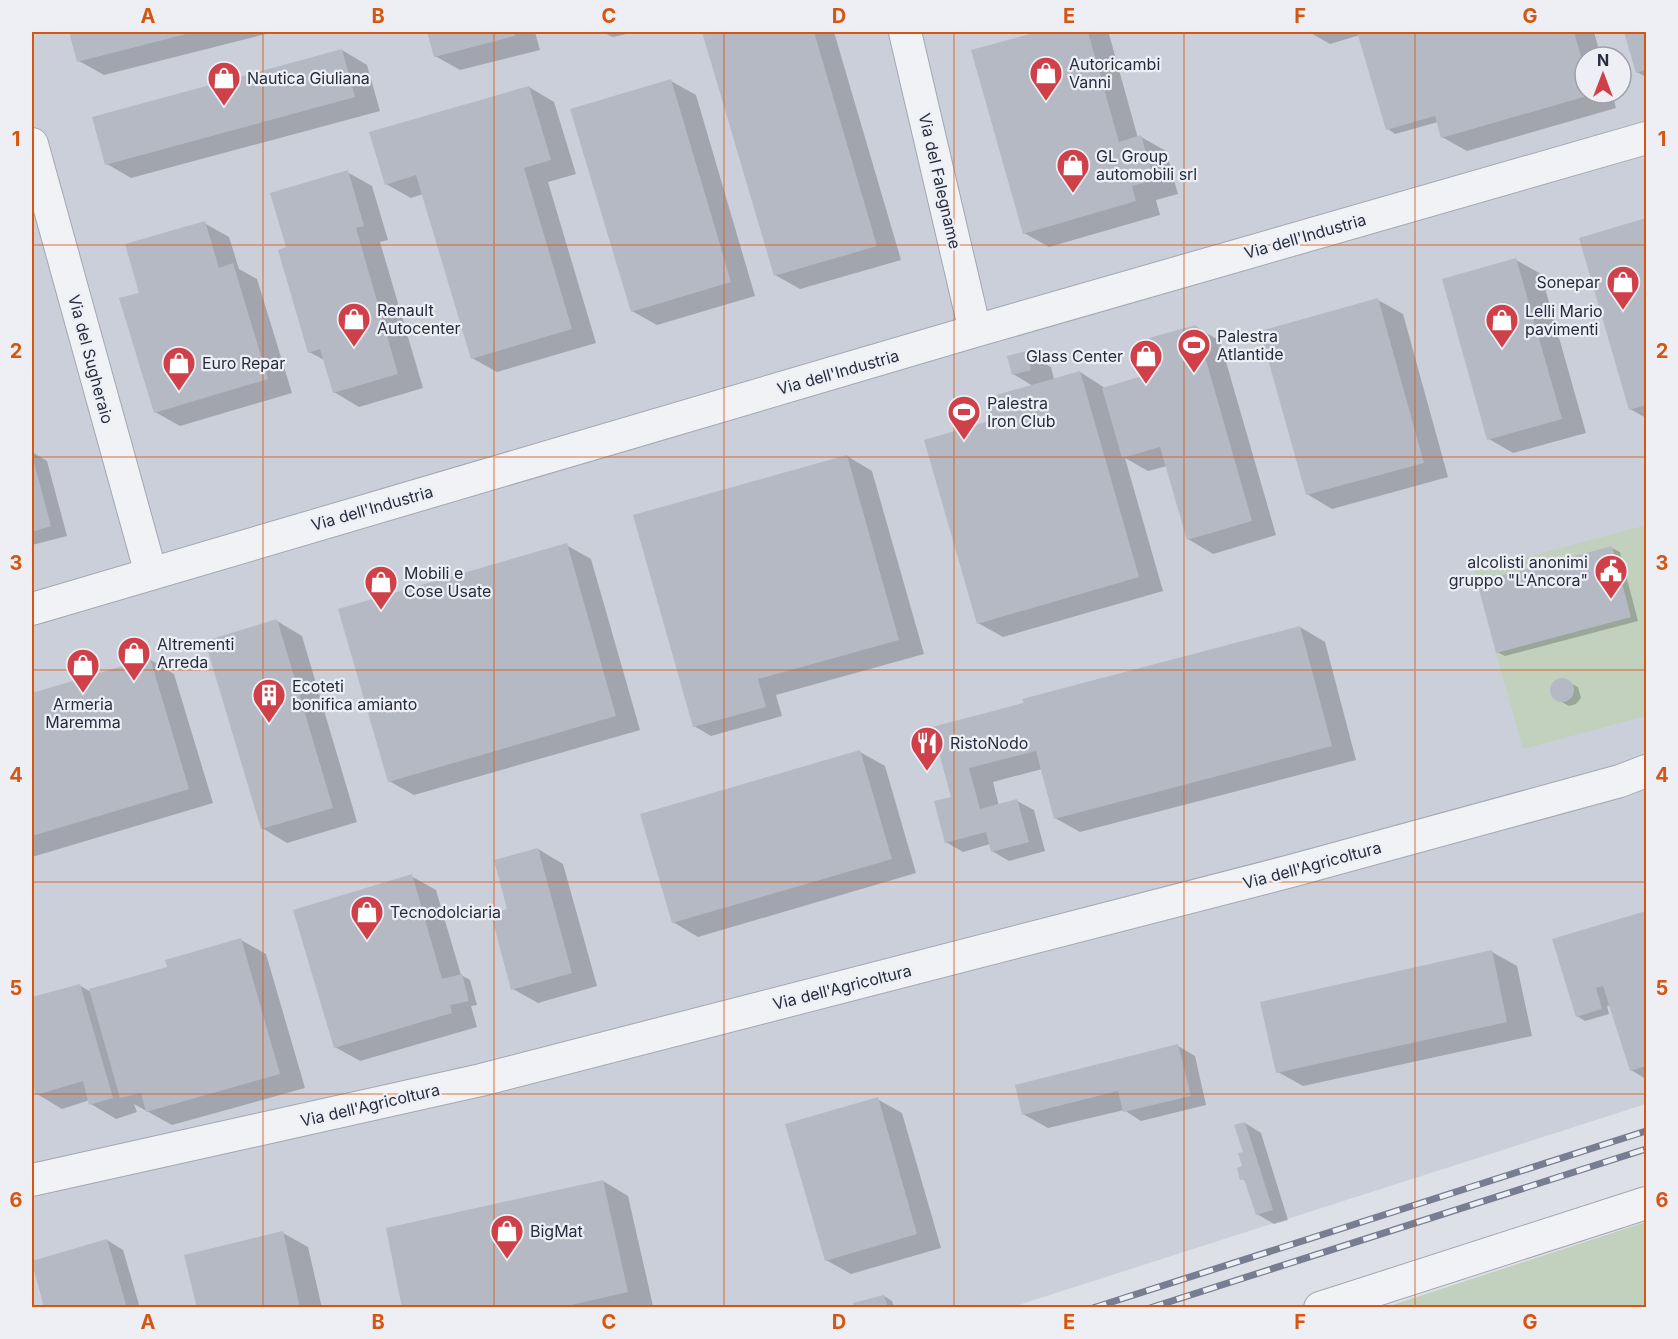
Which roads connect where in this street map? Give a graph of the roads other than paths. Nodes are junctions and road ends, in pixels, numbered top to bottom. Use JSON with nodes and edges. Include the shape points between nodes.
{"nodes":[{"id":1,"x":905,"y":32,"type":"edge"},
{"id":2,"x":1647,"y":138,"type":"edge"},
{"id":3,"x":32,"y":144,"type":"edge"},
{"id":4,"x":975,"y":332,"type":"junction"},
{"id":5,"x":151,"y":573,"type":"junction"},
{"id":6,"x":32,"y":609,"type":"edge"},
{"id":7,"x":1647,"y":771,"type":"edge"},
{"id":8,"x":32,"y":1180,"type":"edge"},
{"id":9,"x":1647,"y":1203,"type":"edge"},
{"id":10,"x":1320,"y":1308,"type":"edge"}],
"edges":[{"from":1,"to":4,"type":"street","name":"Via del Falegname"},
{"from":2,"to":4,"type":"street","name":"Via dell'Industria"},
{"from":3,"to":5,"type":"street","name":"Via del Sugheraio"},
{"from":4,"to":5,"type":"street","name":"Via dell'Industria"},
{"from":5,"to":6,"type":"street","name":"Via dell'Industria"},
{"from":7,"to":8,"type":"street","name":"Via dell'Agricoltura","via":[[1291,871],[481,1080]]},
{"from":9,"to":10,"type":"street"}]}
